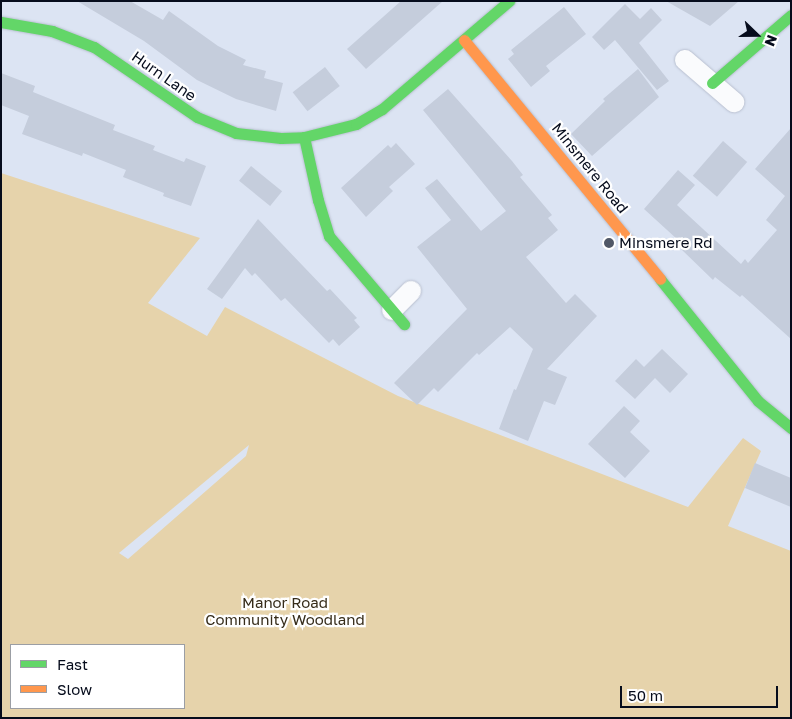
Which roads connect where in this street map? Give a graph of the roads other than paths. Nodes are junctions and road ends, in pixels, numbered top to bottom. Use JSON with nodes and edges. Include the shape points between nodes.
{"nodes":[{"id":1,"x":509,"y":1,"type":"edge"},
{"id":2,"x":791,"y":15,"type":"edge"},
{"id":3,"x":1,"y":22,"type":"edge"},
{"id":4,"x":464,"y":40,"type":"junction"},
{"id":5,"x":685,"y":60,"type":"dead end"},
{"id":6,"x":712,"y":83,"type":"junction"},
{"id":7,"x":734,"y":102,"type":"dead end"},
{"id":8,"x":304,"y":137,"type":"junction"},
{"id":9,"x":411,"y":291,"type":"dead end"},
{"id":10,"x":398,"y":317,"type":"joint"},
{"id":11,"x":791,"y":428,"type":"edge"}],
"edges":[{"from":1,"to":4,"type":"street","name":"Hurn Lane"},
{"from":2,"to":6,"type":"street"},
{"from":3,"to":8,"type":"street","name":"Hurn Lane","via":[[52,31],[94,47],[197,117],[236,133]]},
{"from":4,"to":8,"type":"street","name":"Hurn Lane","via":[[382,109],[356,124]]},
{"from":4,"to":11,"type":"street","name":"Minsmere Road","via":[[758,401]]},
{"from":5,"to":6,"type":"street"},
{"from":6,"to":7,"type":"street"},
{"from":8,"to":10,"type":"street","via":[[330,236]]},
{"from":9,"to":10,"type":"street"}]}
